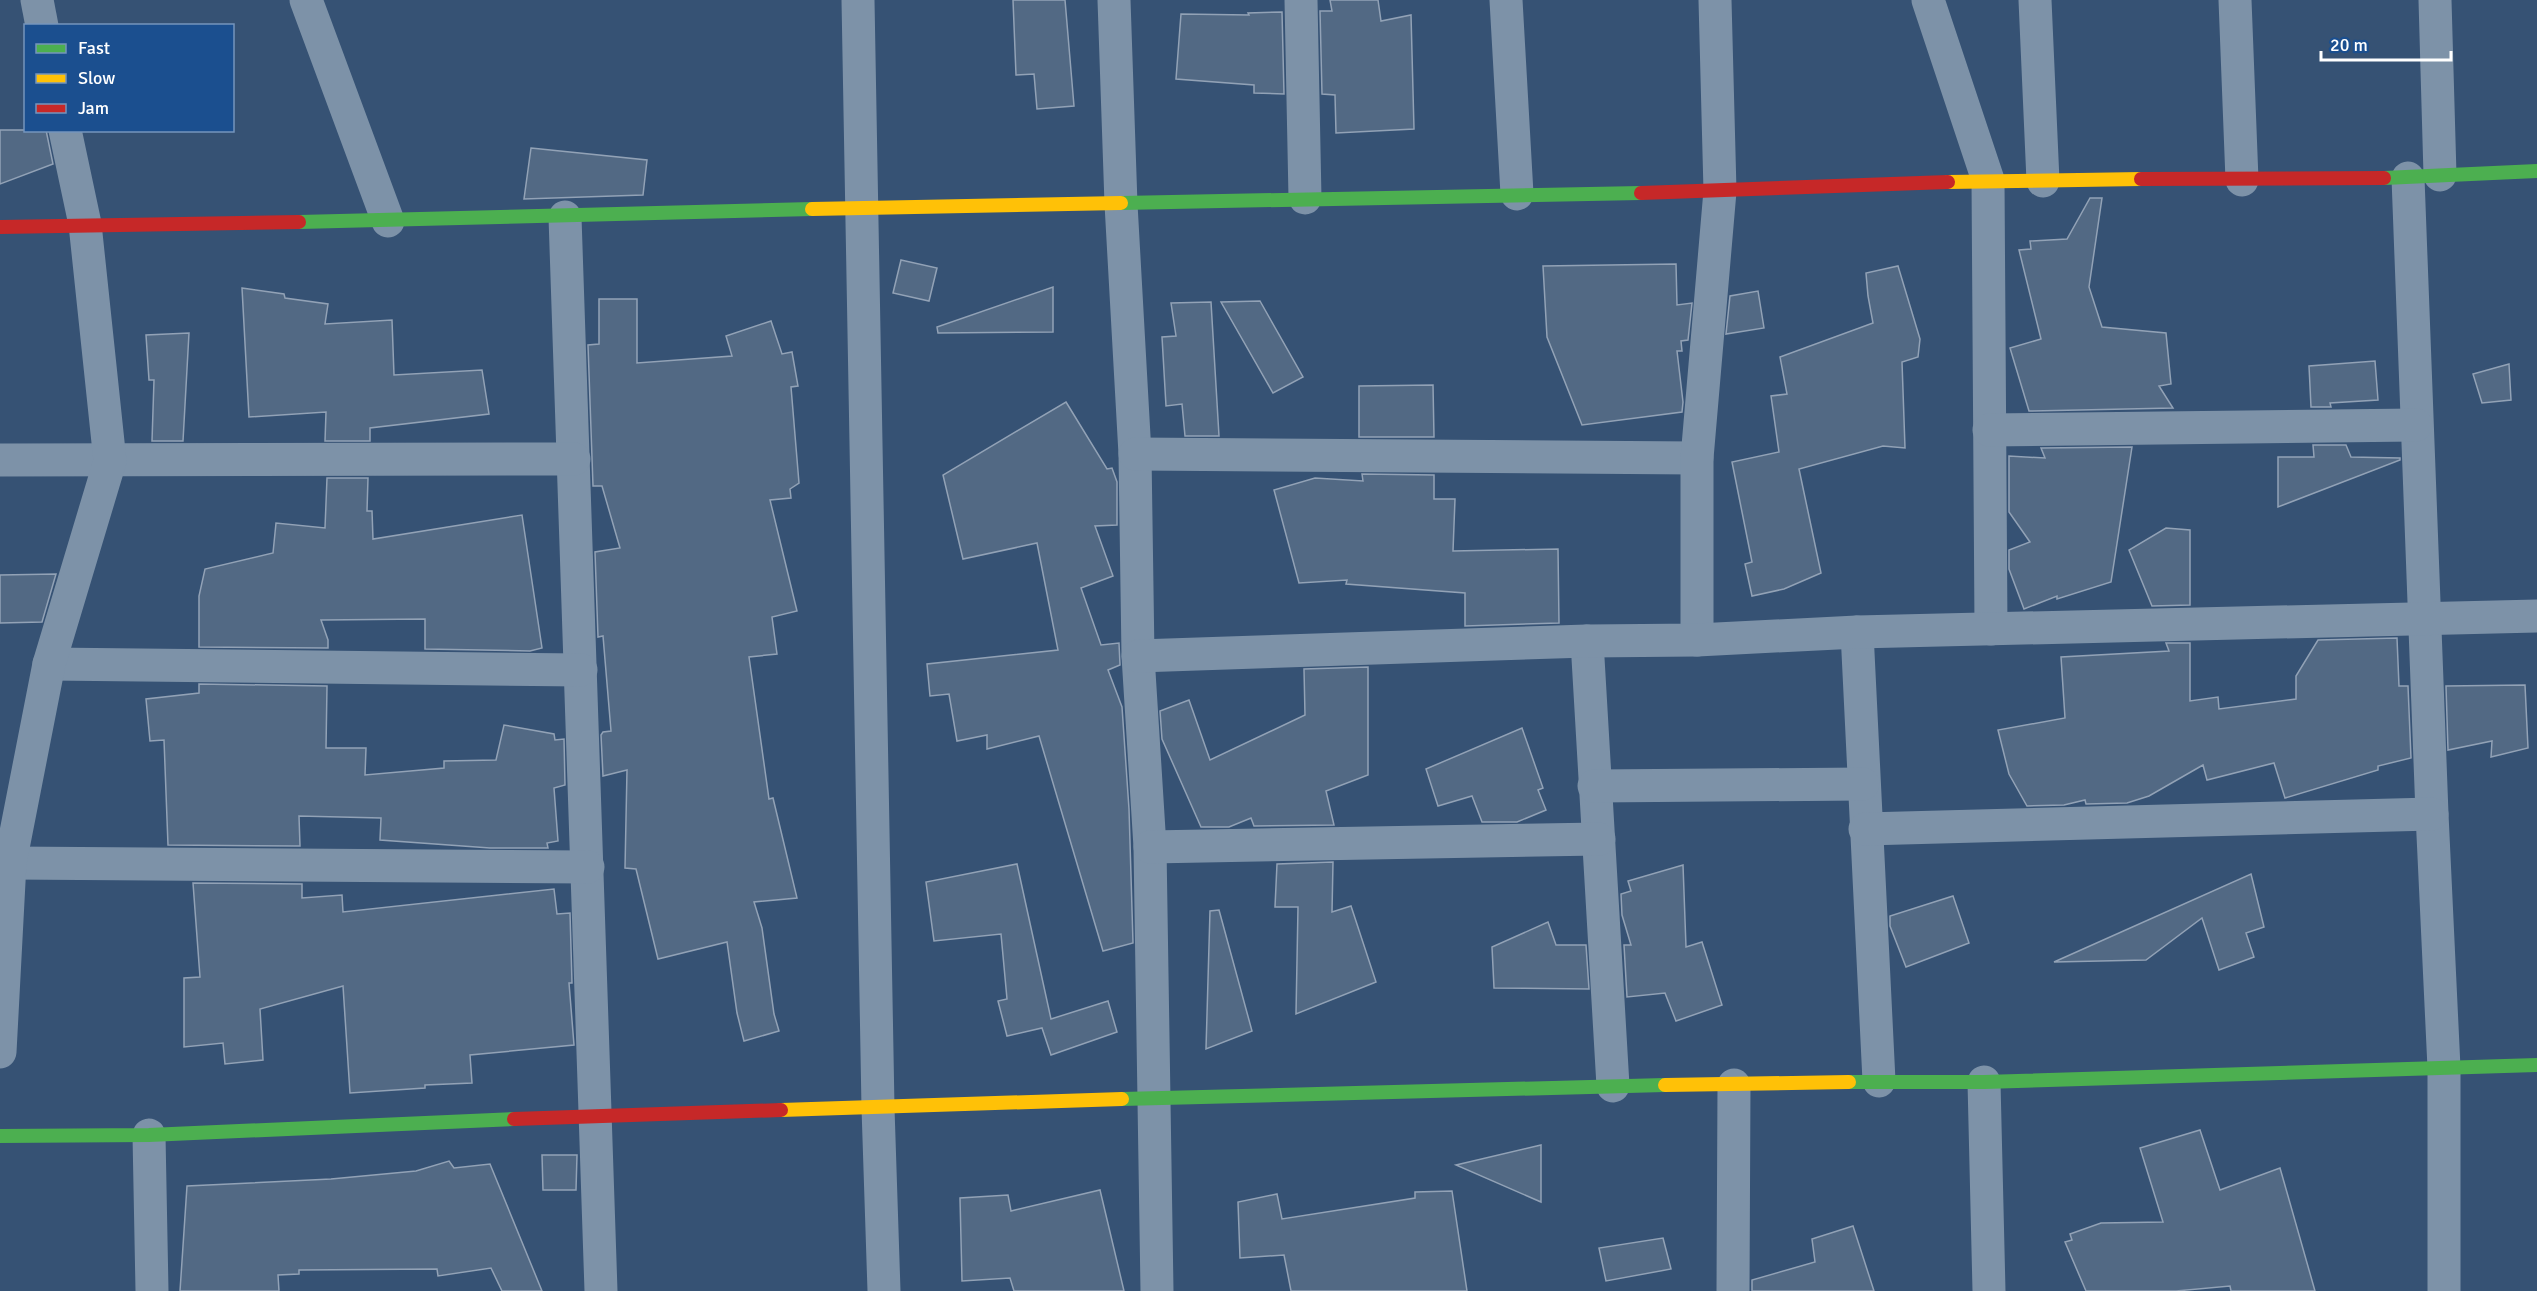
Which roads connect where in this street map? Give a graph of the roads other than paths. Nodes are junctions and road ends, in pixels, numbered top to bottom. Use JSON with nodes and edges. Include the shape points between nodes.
{"nodes":[{"id":1,"x":37,"y":0,"type":"edge"},
{"id":2,"x":306,"y":0,"type":"edge"},
{"id":3,"x":858,"y":0,"type":"edge"},
{"id":4,"x":1114,"y":0,"type":"edge"},
{"id":5,"x":1301,"y":0,"type":"edge"},
{"id":6,"x":1506,"y":0,"type":"edge"},
{"id":7,"x":1715,"y":0,"type":"edge"},
{"id":8,"x":1928,"y":0,"type":"edge"},
{"id":9,"x":2035,"y":0,"type":"edge"},
{"id":10,"x":2235,"y":0,"type":"edge"},
{"id":11,"x":2435,"y":0,"type":"edge"},
{"id":12,"x":42,"y":24,"type":"edge"},
{"id":13,"x":65,"y":132,"type":"edge"},
{"id":14,"x":2537,"y":171,"type":"edge"},
{"id":15,"x":2440,"y":175,"type":"junction"},
{"id":16,"x":2408,"y":178,"type":"junction"},
{"id":17,"x":1988,"y":180,"type":"junction"},
{"id":18,"x":2242,"y":180,"type":"junction"},
{"id":19,"x":2043,"y":181,"type":"junction"},
{"id":20,"x":1720,"y":191,"type":"junction"},
{"id":21,"x":1517,"y":194,"type":"junction"},
{"id":22,"x":1305,"y":198,"type":"junction"},
{"id":23,"x":1121,"y":204,"type":"junction"},
{"id":24,"x":860,"y":208,"type":"junction"},
{"id":25,"x":565,"y":217,"type":"junction"},
{"id":26,"x":388,"y":221,"type":"junction"},
{"id":27,"x":85,"y":224,"type":"junction"},
{"id":28,"x":0,"y":227,"type":"edge"},
{"id":29,"x":2416,"y":425,"type":"junction"},
{"id":30,"x":1989,"y":430,"type":"junction"},
{"id":31,"x":1135,"y":454,"type":"junction"},
{"id":32,"x":1697,"y":458,"type":"junction"},
{"id":33,"x":574,"y":459,"type":"junction"},
{"id":34,"x":0,"y":460,"type":"edge"},
{"id":35,"x":110,"y":461,"type":"junction"},
{"id":36,"x":2537,"y":616,"type":"edge"},
{"id":37,"x":2425,"y":620,"type":"junction"},
{"id":38,"x":1991,"y":629,"type":"junction"},
{"id":39,"x":1857,"y":632,"type":"junction"},
{"id":40,"x":1696,"y":640,"type":"junction"},
{"id":41,"x":1587,"y":641,"type":"junction"},
{"id":42,"x":1138,"y":656,"type":"junction"},
{"id":43,"x":49,"y":664,"type":"junction"},
{"id":44,"x":581,"y":670,"type":"junction"},
{"id":45,"x":1863,"y":784,"type":"junction"},
{"id":46,"x":1594,"y":786,"type":"junction"},
{"id":47,"x":2432,"y":814,"type":"junction"},
{"id":48,"x":1865,"y":829,"type":"junction"},
{"id":49,"x":1599,"y":839,"type":"junction"},
{"id":50,"x":1150,"y":847,"type":"junction"},
{"id":51,"x":10,"y":862,"type":"junction"},
{"id":52,"x":588,"y":867,"type":"junction"},
{"id":53,"x":0,"y":1052,"type":"edge"},
{"id":54,"x":2537,"y":1065,"type":"edge"},
{"id":55,"x":2444,"y":1068,"type":"junction"},
{"id":56,"x":1879,"y":1081,"type":"junction"},
{"id":57,"x":1984,"y":1082,"type":"junction"},
{"id":58,"x":1734,"y":1085,"type":"junction"},
{"id":59,"x":1613,"y":1086,"type":"junction"},
{"id":60,"x":1153,"y":1098,"type":"junction"},
{"id":61,"x":878,"y":1108,"type":"junction"},
{"id":62,"x":596,"y":1116,"type":"junction"},
{"id":63,"x":0,"y":1136,"type":"edge"},
{"id":64,"x":149,"y":1136,"type":"junction"},
{"id":65,"x":152,"y":1291,"type":"edge"},
{"id":66,"x":601,"y":1291,"type":"edge"},
{"id":67,"x":884,"y":1291,"type":"edge"},
{"id":68,"x":1157,"y":1291,"type":"edge"},
{"id":69,"x":1733,"y":1291,"type":"edge"},
{"id":70,"x":1989,"y":1291,"type":"edge"},
{"id":71,"x":2444,"y":1291,"type":"edge"}],
"edges":[{"from":1,"to":12,"type":"street"},
{"from":2,"to":26,"type":"street"},
{"from":3,"to":24,"type":"street"},
{"from":4,"to":23,"type":"street"},
{"from":5,"to":22,"type":"street"},
{"from":6,"to":21,"type":"street"},
{"from":7,"to":20,"type":"street"},
{"from":8,"to":17,"type":"street"},
{"from":9,"to":19,"type":"street"},
{"from":10,"to":18,"type":"street"},
{"from":11,"to":15,"type":"street"},
{"from":13,"to":27,"type":"street"},
{"from":14,"to":15,"type":"street"},
{"from":15,"to":16,"type":"street"},
{"from":16,"to":18,"type":"street"},
{"from":16,"to":29,"type":"street"},
{"from":17,"to":19,"type":"street"},
{"from":17,"to":20,"type":"street"},
{"from":17,"to":30,"type":"street"},
{"from":18,"to":19,"type":"street"},
{"from":20,"to":21,"type":"street"},
{"from":20,"to":32,"type":"street"},
{"from":21,"to":22,"type":"street"},
{"from":22,"to":23,"type":"street"},
{"from":23,"to":24,"type":"street"},
{"from":23,"to":31,"type":"street"},
{"from":24,"to":25,"type":"street"},
{"from":24,"to":61,"type":"street"},
{"from":25,"to":26,"type":"street"},
{"from":25,"to":33,"type":"street"},
{"from":26,"to":27,"type":"street"},
{"from":27,"to":28,"type":"street"},
{"from":27,"to":35,"type":"street"},
{"from":29,"to":30,"type":"street"},
{"from":29,"to":37,"type":"street"},
{"from":30,"to":38,"type":"street"},
{"from":31,"to":32,"type":"street"},
{"from":31,"to":42,"type":"street"},
{"from":32,"to":40,"type":"street"},
{"from":33,"to":35,"type":"street"},
{"from":33,"to":44,"type":"street"},
{"from":34,"to":35,"type":"street"},
{"from":35,"to":43,"type":"street"},
{"from":36,"to":37,"type":"street"},
{"from":37,"to":38,"type":"street"},
{"from":37,"to":47,"type":"street"},
{"from":38,"to":39,"type":"street"},
{"from":39,"to":40,"type":"street"},
{"from":39,"to":45,"type":"street"},
{"from":40,"to":41,"type":"street"},
{"from":41,"to":42,"type":"street"},
{"from":41,"to":46,"type":"street"},
{"from":42,"to":50,"type":"street"},
{"from":43,"to":44,"type":"street"},
{"from":43,"to":51,"type":"street"},
{"from":44,"to":52,"type":"street"},
{"from":45,"to":46,"type":"street"},
{"from":45,"to":48,"type":"street"},
{"from":46,"to":49,"type":"street"},
{"from":47,"to":48,"type":"street"},
{"from":47,"to":55,"type":"street"},
{"from":48,"to":56,"type":"street"},
{"from":49,"to":50,"type":"street"},
{"from":49,"to":59,"type":"street"},
{"from":50,"to":60,"type":"street"},
{"from":51,"to":52,"type":"street"},
{"from":51,"to":53,"type":"street"},
{"from":52,"to":62,"type":"street"},
{"from":54,"to":55,"type":"street"},
{"from":55,"to":57,"type":"street"},
{"from":55,"to":71,"type":"street"},
{"from":56,"to":57,"type":"street"},
{"from":56,"to":58,"type":"street"},
{"from":57,"to":70,"type":"street"},
{"from":58,"to":59,"type":"street"},
{"from":58,"to":69,"type":"street"},
{"from":59,"to":60,"type":"street"},
{"from":60,"to":61,"type":"street"},
{"from":60,"to":68,"type":"street"},
{"from":61,"to":62,"type":"street"},
{"from":61,"to":67,"type":"street"},
{"from":62,"to":64,"type":"street"},
{"from":62,"to":66,"type":"street"},
{"from":63,"to":64,"type":"street"},
{"from":64,"to":65,"type":"street"}]}
